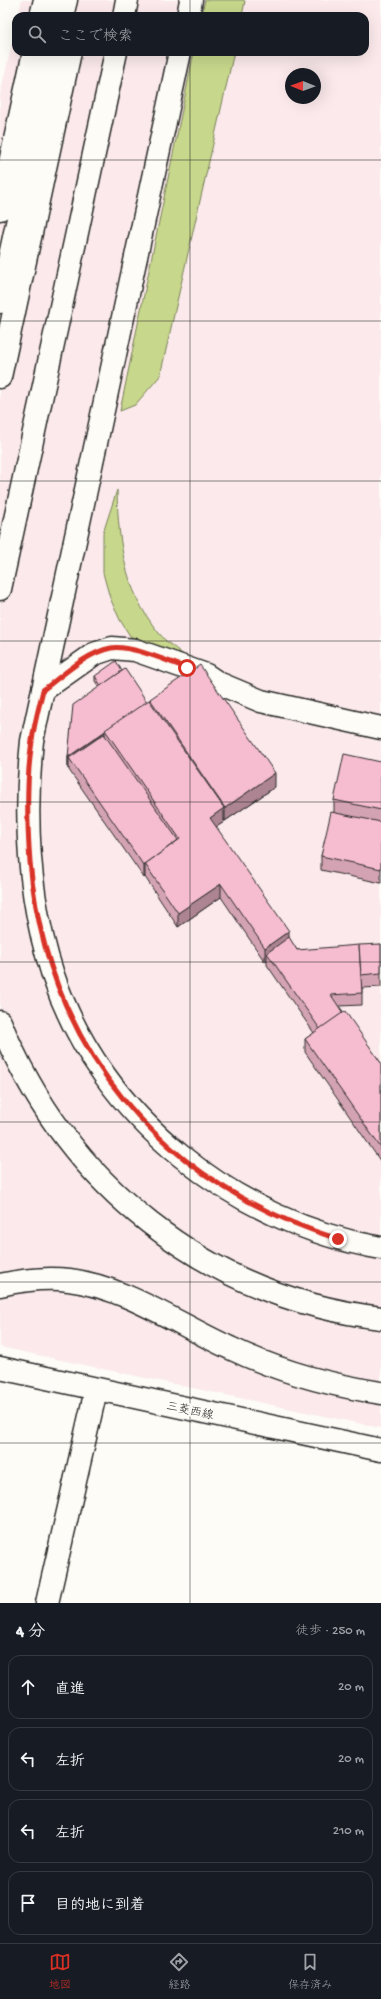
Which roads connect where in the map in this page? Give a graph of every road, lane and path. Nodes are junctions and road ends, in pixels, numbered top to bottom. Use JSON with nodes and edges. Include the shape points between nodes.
{"nodes":[{"id":1,"x":45,"y":0,"type":"edge"},
{"id":2,"x":66,"y":0,"type":"edge"},
{"id":3,"x":81,"y":0,"type":"edge"},
{"id":4,"x":127,"y":0,"type":"edge"},
{"id":5,"x":191,"y":0,"type":"edge"},
{"id":6,"x":42,"y":12,"type":"edge"},
{"id":7,"x":63,"y":12,"type":"edge"},
{"id":8,"x":79,"y":12,"type":"edge"},
{"id":9,"x":125,"y":12,"type":"edge"},
{"id":10,"x":189,"y":12,"type":"edge"},
{"id":11,"x":33,"y":56,"type":"edge"},
{"id":12,"x":53,"y":56,"type":"edge"},
{"id":13,"x":69,"y":56,"type":"edge"},
{"id":14,"x":115,"y":56,"type":"edge"},
{"id":15,"x":179,"y":56,"type":"edge"},
{"id":16,"x":0,"y":209,"type":"edge"},
{"id":17,"x":0,"y":302,"type":"edge"},
{"id":18,"x":0,"y":378,"type":"edge"},
{"id":19,"x":0,"y":589,"type":"edge"},
{"id":20,"x":43,"y":690,"type":"junction"},
{"id":21,"x":381,"y":728,"type":"edge"},
{"id":22,"x":0,"y":1022,"type":"edge"},
{"id":23,"x":381,"y":1248,"type":"edge"},
{"id":24,"x":0,"y":1285,"type":"edge"},
{"id":25,"x":381,"y":1318,"type":"edge"},
{"id":26,"x":0,"y":1368,"type":"edge"},
{"id":27,"x":96,"y":1390,"type":"junction"},
{"id":28,"x":381,"y":1393,"type":"edge"},
{"id":29,"x":381,"y":1450,"type":"edge"},
{"id":30,"x":47,"y":1603,"type":"edge"}],
"edges":[{"from":1,"to":6,"type":"street"},
{"from":2,"to":7,"type":"street"},
{"from":3,"to":8,"type":"street"},
{"from":4,"to":9,"type":"street"},
{"from":5,"to":10,"type":"street"},
{"from":11,"to":16,"type":"street"},
{"from":12,"to":17,"type":"street"},
{"from":13,"to":18,"type":"street"},
{"from":14,"to":19,"type":"street"},
{"from":15,"to":20,"type":"street"},
{"from":20,"to":21,"type":"street","via":[[94,654],[112,648],[135,650],[206,675],[218,683],[261,701]]},
{"from":20,"to":23,"type":"street","via":[[28,775],[28,843],[37,910],[53,976],[85,1044],[114,1087],[143,1120],[165,1142],[210,1178],[292,1223],[338,1239]]},
{"from":22,"to":25,"type":"street","via":[[33,1090],[67,1141],[104,1182],[144,1220],[213,1265],[262,1288],[314,1306]]},
{"from":24,"to":28,"type":"street","via":[[55,1278],[96,1286],[125,1296],[229,1348],[281,1369],[335,1385]]},
{"from":26,"to":27,"type":"street","name":"三菱西線"},
{"from":27,"to":29,"type":"street","name":"三菱西線"},
{"from":27,"to":30,"type":"street"}]}
